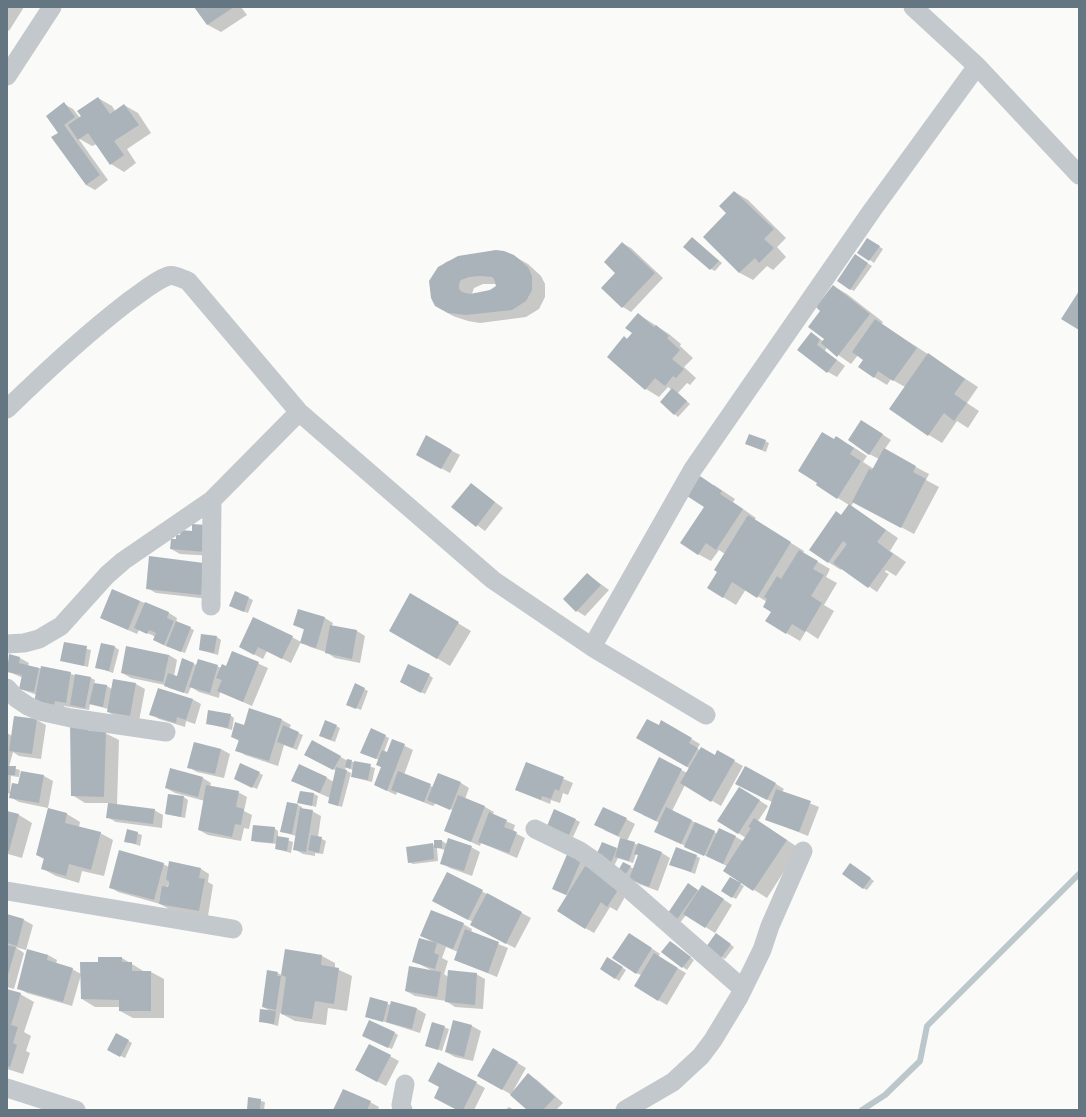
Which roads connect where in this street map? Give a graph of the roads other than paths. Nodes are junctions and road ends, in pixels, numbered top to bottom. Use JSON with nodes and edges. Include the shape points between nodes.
{"nodes":[{"id":1,"x":52,"y":7,"type":"edge"},
{"id":2,"x":912,"y":7,"type":"edge"},
{"id":3,"x":977,"y":66,"type":"junction"},
{"id":4,"x":7,"y":76,"type":"edge"},
{"id":5,"x":1079,"y":175,"type":"edge"},
{"id":6,"x":7,"y":408,"type":"edge"},
{"id":7,"x":299,"y":412,"type":"junction"},
{"id":8,"x":212,"y":500,"type":"junction"},
{"id":9,"x":211,"y":606,"type":"dead end"},
{"id":10,"x":7,"y":644,"type":"edge"},
{"id":11,"x":592,"y":647,"type":"junction"},
{"id":12,"x":7,"y":688,"type":"edge"},
{"id":13,"x":706,"y":715,"type":"dead end"},
{"id":14,"x":166,"y":732,"type":"dead end"},
{"id":15,"x":535,"y":828,"type":"dead end"},
{"id":16,"x":803,"y":851,"type":"dead end"},
{"id":17,"x":7,"y":891,"type":"edge"},
{"id":18,"x":233,"y":929,"type":"dead end"},
{"id":19,"x":743,"y":989,"type":"junction"},
{"id":20,"x":405,"y":1084,"type":"dead end"},
{"id":21,"x":7,"y":1088,"type":"edge"},
{"id":22,"x":76,"y":1110,"type":"edge"},
{"id":23,"x":403,"y":1110,"type":"edge"},
{"id":24,"x":625,"y":1110,"type":"edge"}],
"edges":[{"from":1,"to":4,"type":"street"},
{"from":2,"to":3,"type":"street"},
{"from":3,"to":5,"type":"street"},
{"from":3,"to":11,"type":"street","via":[[873,209],[693,469]]},
{"from":6,"to":7,"type":"street","via":[[56,361],[113,313],[169,276],[178,276],[188,281]]},
{"from":7,"to":8,"type":"street"},
{"from":7,"to":11,"type":"street","via":[[493,580]]},
{"from":8,"to":9,"type":"street"},
{"from":8,"to":10,"type":"street","via":[[123,561],[61,626],[39,639]]},
{"from":11,"to":13,"type":"street"},
{"from":12,"to":14,"type":"street","via":[[16,698],[39,711]]},
{"from":15,"to":19,"type":"street","via":[[596,862]]},
{"from":16,"to":19,"type":"street"},
{"from":17,"to":18,"type":"street"},
{"from":19,"to":24,"type":"street","via":[[701,1056],[673,1082]]},
{"from":20,"to":23,"type":"street","via":[[401,1105]]},
{"from":21,"to":22,"type":"street"}]}
